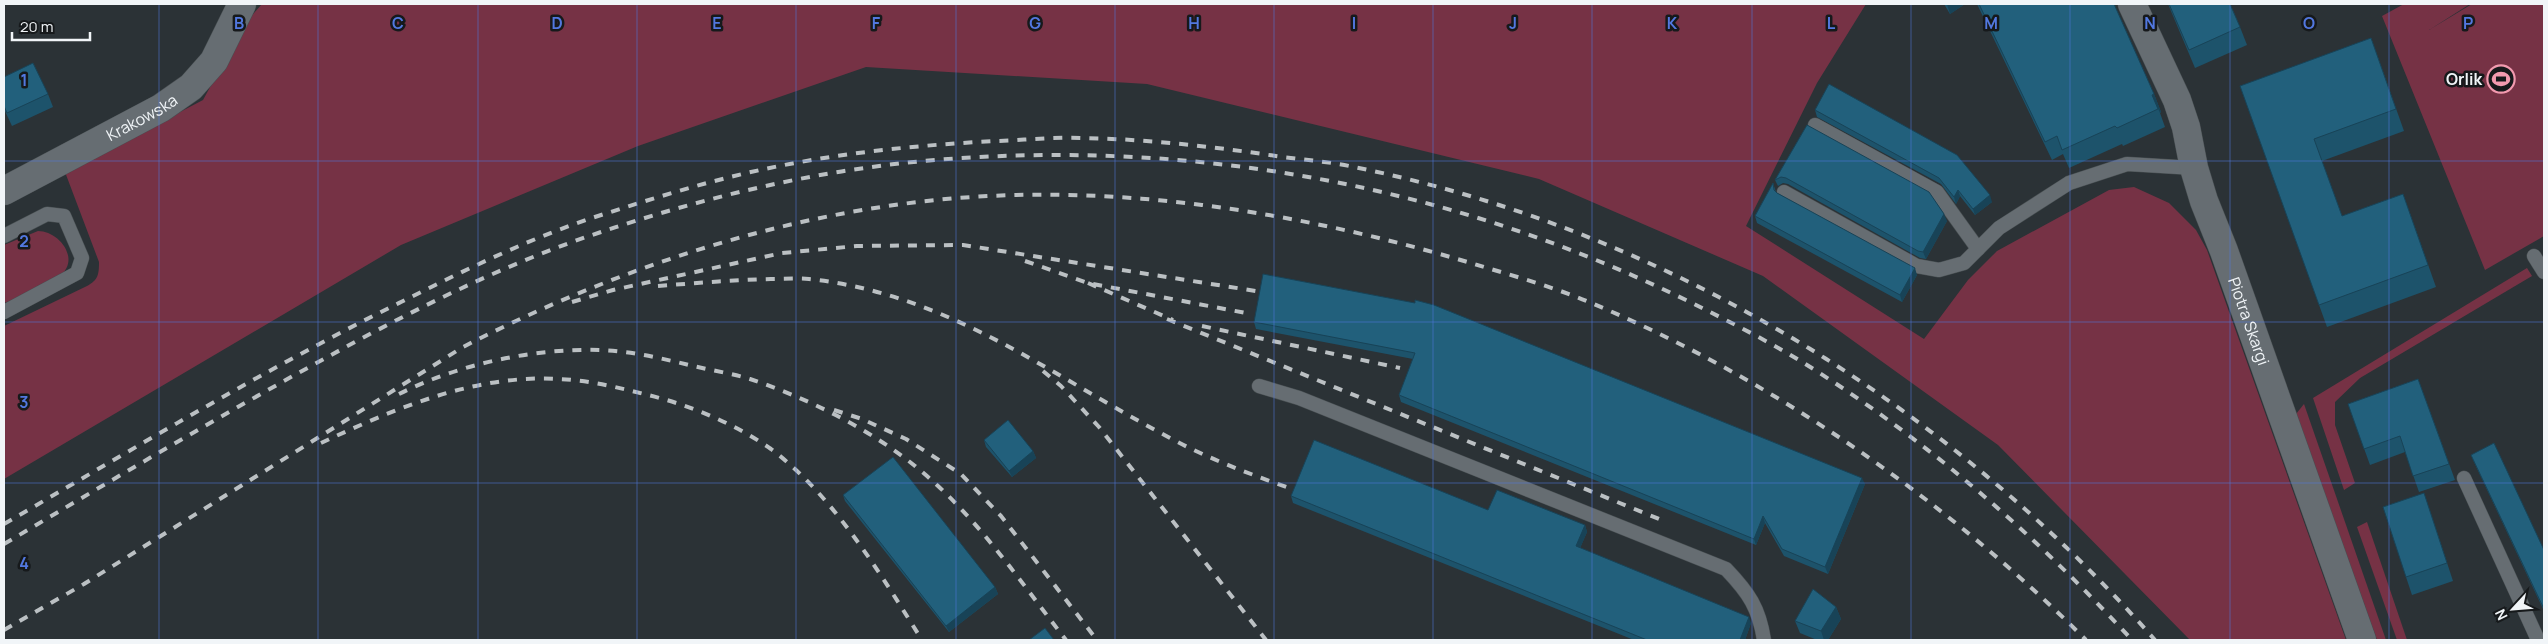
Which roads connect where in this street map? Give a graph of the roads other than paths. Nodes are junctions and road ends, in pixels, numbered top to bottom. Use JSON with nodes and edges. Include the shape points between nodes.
{"nodes":[{"id":1,"x":242,"y":4,"type":"edge"},
{"id":2,"x":2132,"y":4,"type":"edge"},
{"id":3,"x":1815,"y":125,"type":"dead end"},
{"id":4,"x":2194,"y":168,"type":"junction"},
{"id":5,"x":4,"y":191,"type":"edge"},
{"id":6,"x":1784,"y":192,"type":"dead end"},
{"id":7,"x":4,"y":236,"type":"edge"},
{"id":8,"x":1978,"y":249,"type":"junction"},
{"id":9,"x":2534,"y":256,"type":"dead end"},
{"id":10,"x":2544,"y":272,"type":"edge"},
{"id":11,"x":4,"y":312,"type":"edge"},
{"id":12,"x":1259,"y":386,"type":"dead end"},
{"id":13,"x":2464,"y":478,"type":"dead end"},
{"id":14,"x":1764,"y":640,"type":"edge"},
{"id":15,"x":2362,"y":640,"type":"edge"},
{"id":16,"x":2538,"y":640,"type":"edge"}],
"edges":[{"from":1,"to":5,"type":"street","name":"Krakowska","via":[[214,61],[191,87],[161,108]]},
{"from":2,"to":4,"type":"street","name":"Piotra Skargi","via":[[2177,100]]},
{"from":3,"to":8,"type":"lane","via":[[1937,192]]},
{"from":4,"to":8,"type":"lane","via":[[2127,164],[2069,183],[1999,228]]},
{"from":4,"to":15,"type":"street","name":"Piotra Skargi"},
{"from":6,"to":8,"type":"lane","via":[[1917,266],[1939,270],[1964,263]]},
{"from":7,"to":11,"type":"lane","via":[[47,214],[64,216],[82,258],[77,273]]},
{"from":9,"to":10,"type":"lane"},
{"from":12,"to":14,"type":"lane","via":[[1299,398],[1726,570],[1747,591],[1761,618]]},
{"from":13,"to":16,"type":"lane"}]}
